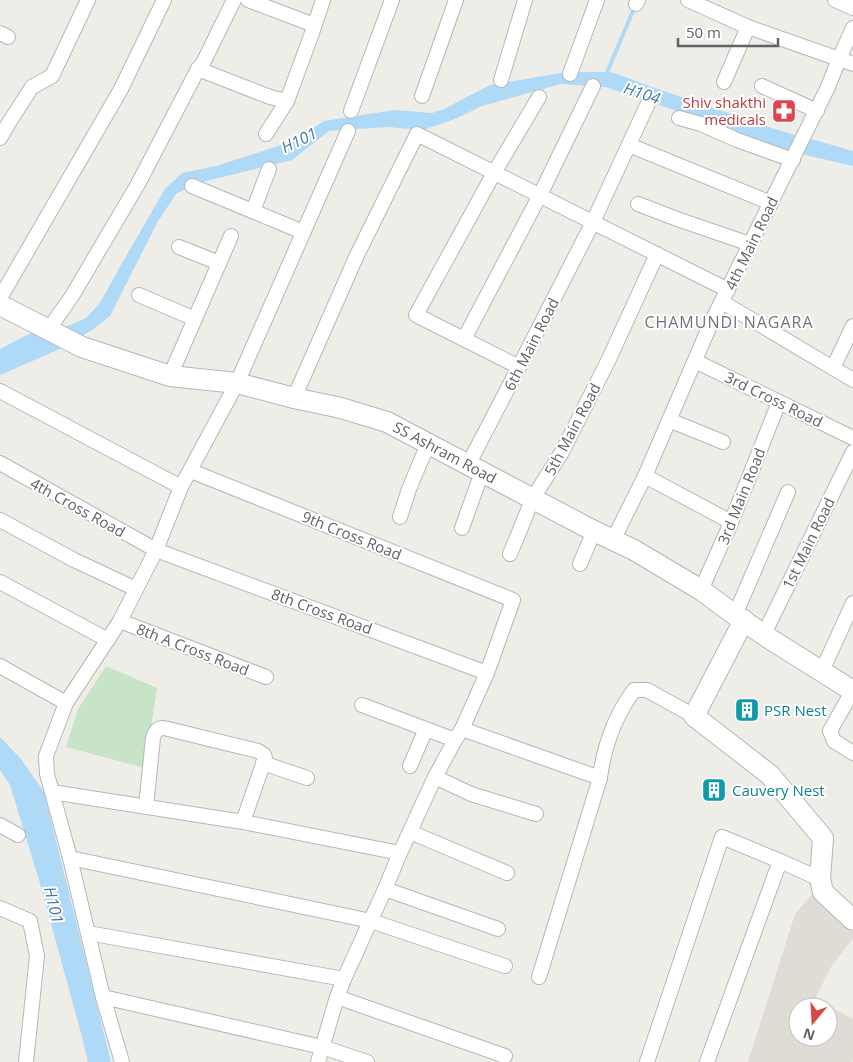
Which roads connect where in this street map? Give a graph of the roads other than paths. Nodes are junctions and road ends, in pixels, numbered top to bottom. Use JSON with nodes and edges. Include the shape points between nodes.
{"nodes":[{"id":1,"x":88,"y":0,"type":"edge"},
{"id":2,"x":164,"y":0,"type":"edge"},
{"id":3,"x":234,"y":0,"type":"edge"},
{"id":4,"x":248,"y":0,"type":"edge"},
{"id":5,"x":323,"y":0,"type":"edge"},
{"id":6,"x":392,"y":0,"type":"edge"},
{"id":7,"x":456,"y":0,"type":"edge"},
{"id":8,"x":525,"y":0,"type":"edge"},
{"id":9,"x":597,"y":0,"type":"edge"},
{"id":10,"x":688,"y":0,"type":"edge"},
{"id":11,"x":835,"y":0,"type":"edge"},
{"id":12,"x":853,"y":8,"type":"edge"},
{"id":13,"x":314,"y":25,"type":"junction"},
{"id":14,"x":748,"y":27,"type":"junction"},
{"id":15,"x":853,"y":28,"type":"edge"},
{"id":16,"x":839,"y":59,"type":"junction"},
{"id":17,"x":853,"y":64,"type":"edge"},
{"id":18,"x":198,"y":70,"type":"junction"},
{"id":19,"x":570,"y":74,"type":"dead end"},
{"id":20,"x":500,"y":80,"type":"dead end"},
{"id":21,"x":724,"y":82,"type":"dead end"},
{"id":22,"x":593,"y":86,"type":"dead end"},
{"id":23,"x":762,"y":86,"type":"dead end"},
{"id":24,"x":422,"y":96,"type":"dead end"},
{"id":25,"x":539,"y":97,"type":"dead end"},
{"id":26,"x":650,"y":99,"type":"dead end"},
{"id":27,"x":286,"y":101,"type":"junction"},
{"id":28,"x":817,"y":110,"type":"junction"},
{"id":29,"x":352,"y":111,"type":"dead end"},
{"id":30,"x":679,"y":118,"type":"dead end"},
{"id":31,"x":348,"y":131,"type":"dead end"},
{"id":32,"x":266,"y":134,"type":"dead end"},
{"id":33,"x":0,"y":138,"type":"edge"},
{"id":34,"x":629,"y":145,"type":"junction"},
{"id":35,"x":793,"y":160,"type":"junction"},
{"id":36,"x":269,"y":169,"type":"dead end"},
{"id":37,"x":494,"y":173,"type":"junction"},
{"id":38,"x":192,"y":186,"type":"dead end"},
{"id":39,"x":540,"y":195,"type":"junction"},
{"id":40,"x":771,"y":203,"type":"junction"},
{"id":41,"x":638,"y":204,"type":"dead end"},
{"id":42,"x":253,"y":211,"type":"junction"},
{"id":43,"x":593,"y":222,"type":"junction"},
{"id":44,"x":303,"y":232,"type":"junction"},
{"id":45,"x":231,"y":236,"type":"dead end"},
{"id":46,"x":750,"y":244,"type":"junction"},
{"id":47,"x":179,"y":247,"type":"dead end"},
{"id":48,"x":657,"y":254,"type":"junction"},
{"id":49,"x":219,"y":263,"type":"junction"},
{"id":50,"x":140,"y":295,"type":"dead end"},
{"id":51,"x":725,"y":296,"type":"junction"},
{"id":52,"x":0,"y":298,"type":"edge"},
{"id":53,"x":0,"y":305,"type":"edge"},
{"id":54,"x":194,"y":319,"type":"junction"},
{"id":55,"x":853,"y":326,"type":"edge"},
{"id":56,"x":48,"y":330,"type":"junction"},
{"id":57,"x":464,"y":339,"type":"junction"},
{"id":58,"x":695,"y":361,"type":"junction"},
{"id":59,"x":519,"y":367,"type":"junction"},
{"id":60,"x":833,"y":368,"type":"junction"},
{"id":61,"x":170,"y":376,"type":"junction"},
{"id":62,"x":853,"y":380,"type":"edge"},
{"id":63,"x":237,"y":383,"type":"junction"},
{"id":64,"x":0,"y":391,"type":"edge"},
{"id":65,"x":294,"y":398,"type":"junction"},
{"id":66,"x":779,"y":402,"type":"junction"},
{"id":67,"x":669,"y":420,"type":"junction"},
{"id":68,"x":853,"y":438,"type":"edge"},
{"id":69,"x":723,"y":442,"type":"dead end"},
{"id":70,"x":428,"y":444,"type":"junction"},
{"id":71,"x":853,"y":452,"type":"edge"},
{"id":72,"x":0,"y":464,"type":"edge"},
{"id":73,"x":475,"y":468,"type":"junction"},
{"id":74,"x":191,"y":471,"type":"junction"},
{"id":75,"x":645,"y":476,"type":"junction"},
{"id":76,"x":181,"y":487,"type":"junction"},
{"id":77,"x":788,"y":492,"type":"dead end"},
{"id":78,"x":533,"y":498,"type":"junction"},
{"id":79,"x":400,"y":517,"type":"dead end"},
{"id":80,"x":0,"y":520,"type":"edge"},
{"id":81,"x":731,"y":522,"type":"junction"},
{"id":82,"x":462,"y":528,"type":"dead end"},
{"id":83,"x":594,"y":530,"type":"junction"},
{"id":84,"x":613,"y":540,"type":"junction"},
{"id":85,"x":156,"y":550,"type":"junction"},
{"id":86,"x":510,"y":554,"type":"dead end"},
{"id":87,"x":580,"y":564,"type":"dead end"},
{"id":88,"x":0,"y":582,"type":"edge"},
{"id":89,"x":136,"y":589,"type":"junction"},
{"id":90,"x":701,"y":590,"type":"junction"},
{"id":91,"x":853,"y":603,"type":"edge"},
{"id":92,"x":739,"y":618,"type":"junction"},
{"id":93,"x":120,"y":621,"type":"junction"},
{"id":94,"x":764,"y":634,"type":"junction"},
{"id":95,"x":108,"y":640,"type":"junction"},
{"id":96,"x":0,"y":666,"type":"edge"},
{"id":97,"x":822,"y":672,"type":"junction"},
{"id":98,"x":487,"y":673,"type":"junction"},
{"id":99,"x":266,"y":677,"type":"dead end"},
{"id":100,"x":853,"y":691,"type":"edge"},
{"id":101,"x":66,"y":703,"type":"junction"},
{"id":102,"x":362,"y":705,"type":"dead end"},
{"id":103,"x":694,"y":716,"type":"junction"},
{"id":104,"x":426,"y":729,"type":"junction"},
{"id":105,"x":458,"y":734,"type":"junction"},
{"id":106,"x":853,"y":753,"type":"edge"},
{"id":107,"x":263,"y":763,"type":"junction"},
{"id":108,"x":410,"y":766,"type":"dead end"},
{"id":109,"x":435,"y":777,"type":"junction"},
{"id":110,"x":308,"y":778,"type":"dead end"},
{"id":111,"x":600,"y":778,"type":"junction"},
{"id":112,"x":52,"y":792,"type":"junction"},
{"id":113,"x":146,"y":807,"type":"junction"},
{"id":114,"x":536,"y":814,"type":"dead end"},
{"id":115,"x":243,"y":822,"type":"junction"},
{"id":116,"x":0,"y":825,"type":"edge"},
{"id":117,"x":410,"y":832,"type":"junction"},
{"id":118,"x":18,"y":835,"type":"dead end"},
{"id":119,"x":400,"y":853,"type":"junction"},
{"id":120,"x":70,"y":858,"type":"junction"},
{"id":121,"x":780,"y":861,"type":"junction"},
{"id":122,"x":507,"y":873,"type":"dead end"},
{"id":123,"x":820,"y":879,"type":"junction"},
{"id":124,"x":385,"y":889,"type":"junction"},
{"id":125,"x":0,"y":908,"type":"edge"},
{"id":126,"x":853,"y":920,"type":"edge"},
{"id":127,"x":371,"y":921,"type":"junction"},
{"id":128,"x":498,"y":929,"type":"dead end"},
{"id":129,"x":88,"y":933,"type":"junction"},
{"id":130,"x":505,"y":966,"type":"dead end"},
{"id":131,"x":539,"y":977,"type":"dead end"},
{"id":132,"x":344,"y":979,"type":"junction"},
{"id":133,"x":103,"y":997,"type":"junction"},
{"id":134,"x":337,"y":997,"type":"junction"},
{"id":135,"x":322,"y":1047,"type":"junction"},
{"id":136,"x":505,"y":1056,"type":"dead end"},
{"id":137,"x":26,"y":1062,"type":"edge"},
{"id":138,"x":122,"y":1062,"type":"edge"},
{"id":139,"x":318,"y":1062,"type":"edge"},
{"id":140,"x":367,"y":1062,"type":"edge"},
{"id":141,"x":647,"y":1062,"type":"edge"},
{"id":142,"x":707,"y":1062,"type":"edge"}],
"edges":[{"from":1,"to":33,"type":"street","via":[[52,76],[32,87]]},
{"from":2,"to":52,"type":"street","via":[[121,89]]},
{"from":3,"to":18,"type":"street"},
{"from":4,"to":13,"type":"street"},
{"from":5,"to":13,"type":"street"},
{"from":6,"to":29,"type":"street"},
{"from":7,"to":24,"type":"street"},
{"from":8,"to":20,"type":"street"},
{"from":9,"to":19,"type":"street"},
{"from":10,"to":14,"type":"street"},
{"from":11,"to":12,"type":"street"},
{"from":13,"to":27,"type":"street"},
{"from":14,"to":16,"type":"street"},
{"from":14,"to":21,"type":"street"},
{"from":15,"to":16,"type":"street","name":"4th Main Road"},
{"from":16,"to":17,"type":"street"},
{"from":16,"to":28,"type":"street","name":"4th Main Road"},
{"from":18,"to":27,"type":"street"},
{"from":18,"to":56,"type":"street","via":[[138,184],[72,296]]},
{"from":22,"to":39,"type":"street"},
{"from":23,"to":28,"type":"street"},
{"from":25,"to":37,"type":"street"},
{"from":26,"to":34,"type":"street","name":"6th Main Road"},
{"from":27,"to":32,"type":"street"},
{"from":28,"to":35,"type":"street","name":"4th Main Road"},
{"from":30,"to":35,"type":"street"},
{"from":31,"to":44,"type":"street"},
{"from":34,"to":40,"type":"street"},
{"from":34,"to":43,"type":"street","name":"6th Main Road"},
{"from":35,"to":40,"type":"street","name":"4th Main Road"},
{"from":36,"to":42,"type":"street"},
{"from":37,"to":39,"type":"street"},
{"from":37,"to":57,"type":"street","via":[[416,315]]},
{"from":37,"to":65,"type":"street","via":[[417,134],[357,255]]},
{"from":38,"to":42,"type":"street"},
{"from":39,"to":43,"type":"street"},
{"from":39,"to":57,"type":"street"},
{"from":40,"to":46,"type":"street","name":"4th Main Road"},
{"from":41,"to":46,"type":"street"},
{"from":42,"to":44,"type":"street"},
{"from":43,"to":48,"type":"street"},
{"from":43,"to":59,"type":"street","name":"6th Main Road"},
{"from":44,"to":63,"type":"street"},
{"from":45,"to":49,"type":"street"},
{"from":46,"to":51,"type":"street","name":"4th Main Road"},
{"from":47,"to":49,"type":"street"},
{"from":48,"to":51,"type":"street"},
{"from":48,"to":78,"type":"street","name":"5th Main Road","via":[[562,452]]},
{"from":49,"to":54,"type":"street"},
{"from":50,"to":54,"type":"street"},
{"from":51,"to":58,"type":"street","name":"4th Main Road"},
{"from":51,"to":60,"type":"street"},
{"from":53,"to":56,"type":"street","name":"SS Ashram Road"},
{"from":54,"to":61,"type":"street"},
{"from":55,"to":60,"type":"street"},
{"from":56,"to":61,"type":"street","name":"SS Ashram Road","via":[[82,347]]},
{"from":57,"to":59,"type":"street"},
{"from":58,"to":66,"type":"street","name":"3rd Cross Road"},
{"from":58,"to":67,"type":"street","name":"4th Main Road"},
{"from":59,"to":73,"type":"street","name":"6th Main Road"},
{"from":60,"to":62,"type":"street"},
{"from":61,"to":63,"type":"street","name":"SS Ashram Road"},
{"from":63,"to":65,"type":"street","name":"SS Ashram Road"},
{"from":63,"to":74,"type":"street"},
{"from":64,"to":76,"type":"street"},
{"from":65,"to":70,"type":"street","name":"SS Ashram Road","via":[[387,422]]},
{"from":66,"to":68,"type":"street","name":"3rd Cross Road"},
{"from":66,"to":81,"type":"street","name":"3rd Main Road"},
{"from":67,"to":69,"type":"street"},
{"from":67,"to":75,"type":"street","name":"4th Main Road"},
{"from":70,"to":73,"type":"street","name":"SS Ashram Road"},
{"from":70,"to":79,"type":"street"},
{"from":71,"to":94,"type":"street","name":"1st Main Road"},
{"from":72,"to":85,"type":"street","name":"4th Cross Road"},
{"from":73,"to":78,"type":"street","name":"SS Ashram Road"},
{"from":73,"to":82,"type":"street","name":"6th Main Road"},
{"from":74,"to":76,"type":"street"},
{"from":74,"to":98,"type":"street","name":"9th Cross Road","via":[[512,600]]},
{"from":75,"to":81,"type":"street"},
{"from":75,"to":84,"type":"street","name":"4th Main Road"},
{"from":76,"to":85,"type":"street"},
{"from":77,"to":92,"type":"street"},
{"from":78,"to":83,"type":"street","name":"SS Ashram Road"},
{"from":78,"to":86,"type":"street"},
{"from":80,"to":89,"type":"street"},
{"from":81,"to":90,"type":"street","name":"3rd Main Road"},
{"from":83,"to":84,"type":"street","name":"SS Ashram Road"},
{"from":83,"to":87,"type":"street"},
{"from":84,"to":90,"type":"street","name":"SS Ashram Road"},
{"from":85,"to":89,"type":"street"},
{"from":85,"to":98,"type":"street","name":"8th Cross Road"},
{"from":88,"to":95,"type":"street"},
{"from":89,"to":93,"type":"street"},
{"from":90,"to":92,"type":"street","name":"SS Ashram Road"},
{"from":91,"to":97,"type":"street"},
{"from":92,"to":94,"type":"street","name":"SS Ashram Road"},
{"from":92,"to":103,"type":"street"},
{"from":93,"to":95,"type":"street"},
{"from":93,"to":99,"type":"street","name":"8th A Cross Road"},
{"from":94,"to":97,"type":"street","name":"SS Ashram Road"},
{"from":95,"to":101,"type":"street"},
{"from":96,"to":101,"type":"street"},
{"from":97,"to":100,"type":"street","name":"SS Ashram Road"},
{"from":98,"to":105,"type":"street"},
{"from":100,"to":106,"type":"street","via":[[830,731],[834,741]]},
{"from":101,"to":112,"type":"street","via":[[46,756]]},
{"from":102,"to":104,"type":"street"},
{"from":103,"to":111,"type":"street","via":[[647,690],[634,690],[623,705],[608,740]]},
{"from":103,"to":123,"type":"street","via":[[770,775],[824,838]]},
{"from":104,"to":105,"type":"street"},
{"from":104,"to":108,"type":"street"},
{"from":105,"to":109,"type":"street"},
{"from":105,"to":111,"type":"street"},
{"from":107,"to":110,"type":"street"},
{"from":107,"to":113,"type":"street","via":[[264,755],[258,751],[160,728],[153,738]]},
{"from":107,"to":115,"type":"street"},
{"from":109,"to":114,"type":"street","via":[[471,794]]},
{"from":109,"to":117,"type":"street"},
{"from":111,"to":131,"type":"street"},
{"from":112,"to":113,"type":"street"},
{"from":112,"to":120,"type":"street"},
{"from":113,"to":115,"type":"street"},
{"from":115,"to":119,"type":"street"},
{"from":116,"to":118,"type":"street"},
{"from":117,"to":119,"type":"street"},
{"from":117,"to":122,"type":"street"},
{"from":119,"to":124,"type":"street"},
{"from":120,"to":127,"type":"street"},
{"from":120,"to":129,"type":"street"},
{"from":121,"to":123,"type":"street"},
{"from":121,"to":141,"type":"street","via":[[722,837]]},
{"from":121,"to":142,"type":"street"},
{"from":123,"to":126,"type":"street","via":[[823,892]]},
{"from":124,"to":127,"type":"street"},
{"from":124,"to":128,"type":"street"},
{"from":125,"to":137,"type":"street","via":[[30,921],[37,956]]},
{"from":127,"to":130,"type":"street"},
{"from":127,"to":132,"type":"street"},
{"from":129,"to":132,"type":"street"},
{"from":129,"to":133,"type":"street"},
{"from":132,"to":134,"type":"street"},
{"from":133,"to":135,"type":"street"},
{"from":133,"to":138,"type":"street"},
{"from":134,"to":135,"type":"street"},
{"from":134,"to":136,"type":"street"},
{"from":135,"to":139,"type":"street"},
{"from":135,"to":140,"type":"street"}]}
